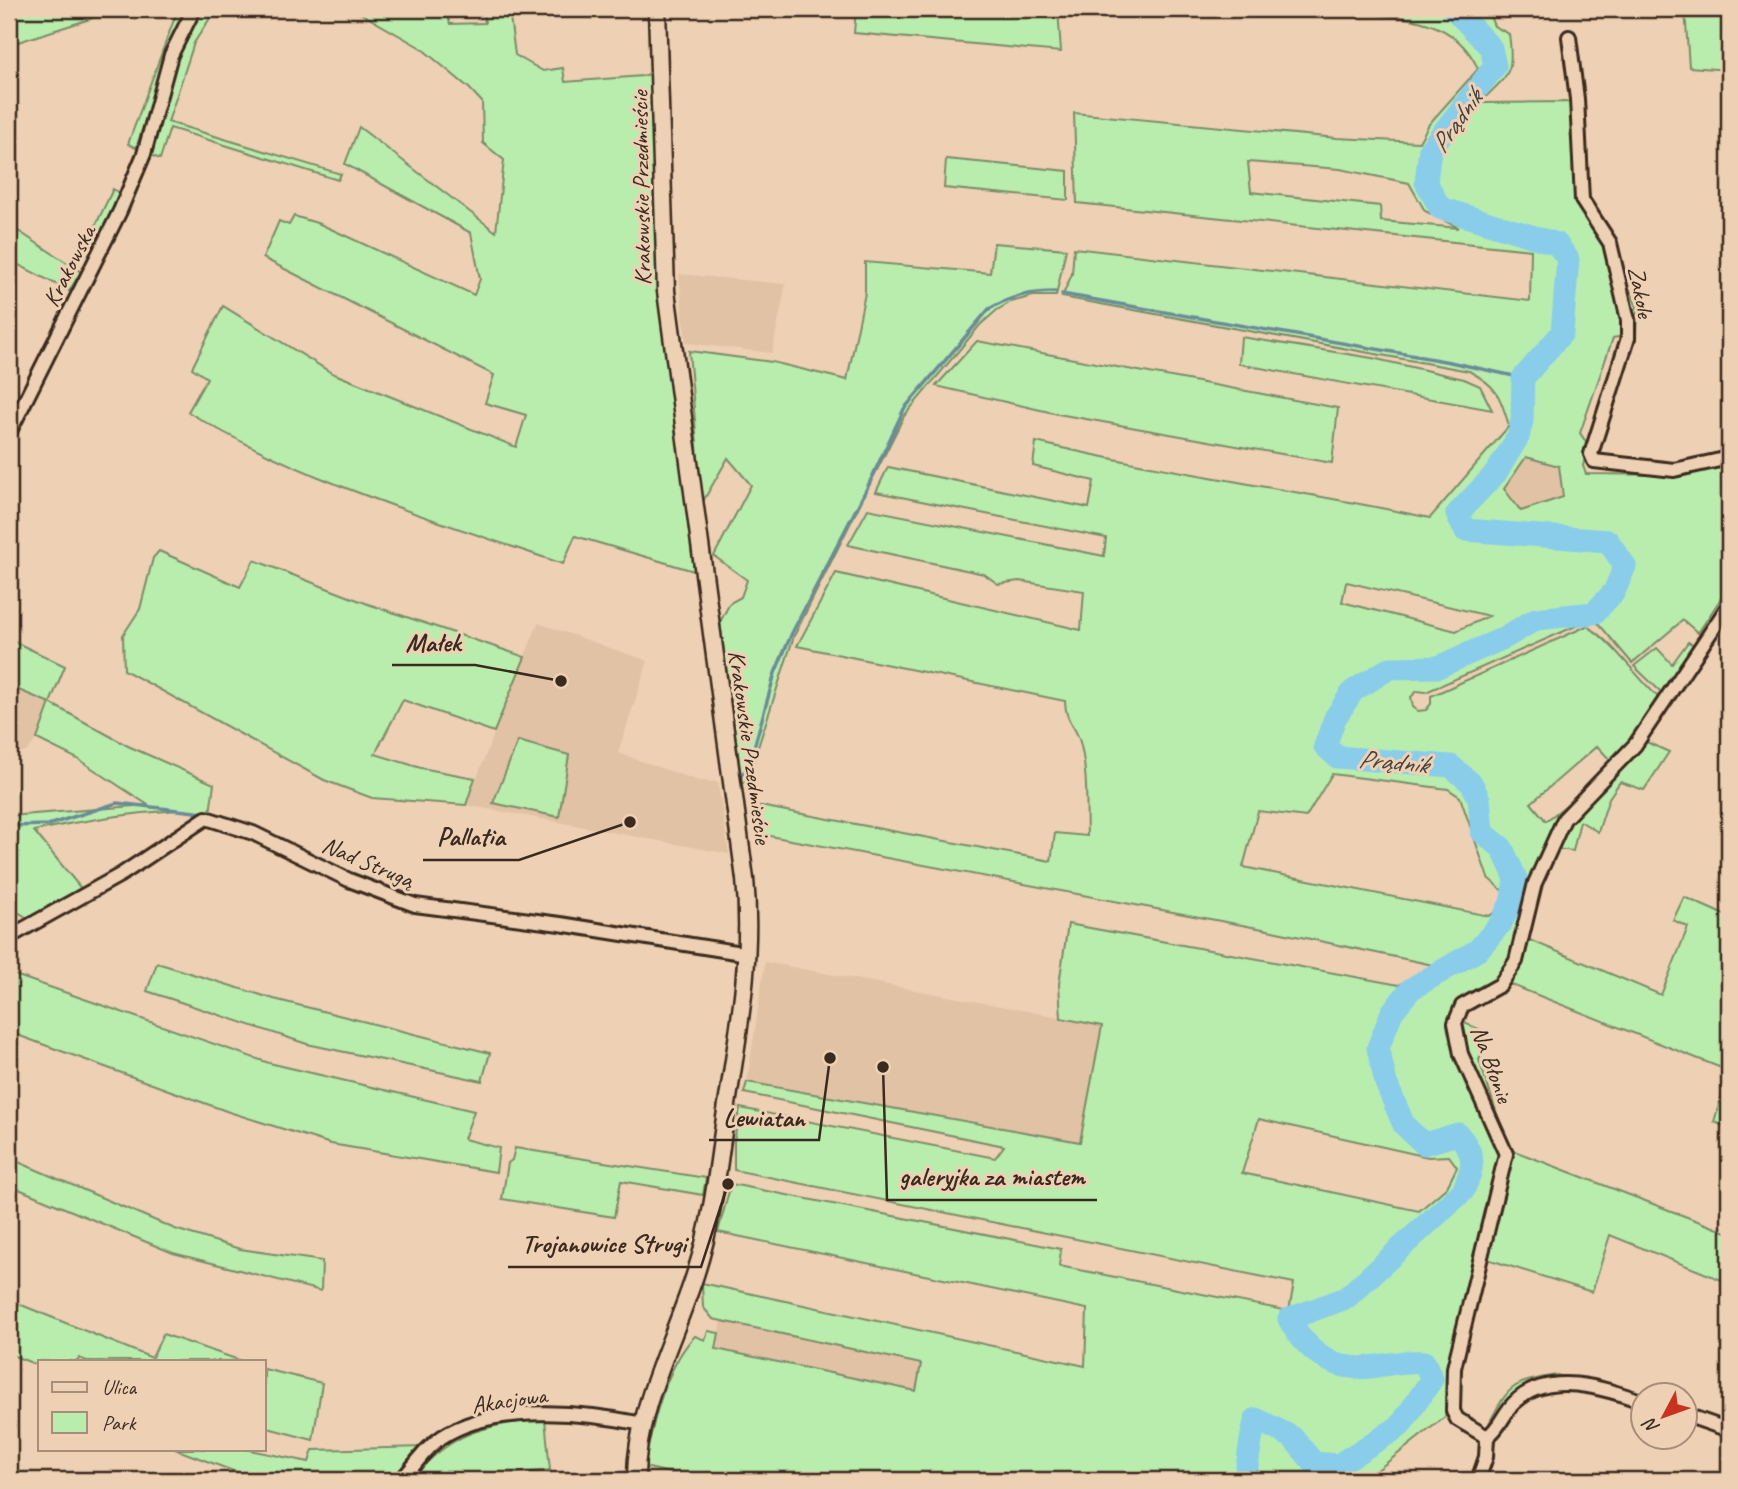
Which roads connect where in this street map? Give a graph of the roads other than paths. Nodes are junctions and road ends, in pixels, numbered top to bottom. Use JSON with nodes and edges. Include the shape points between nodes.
{"nodes":[{"id":1,"x":194,"y":9,"type":"edge"},
{"id":2,"x":657,"y":9,"type":"edge"},
{"id":3,"x":1569,"y":37,"type":"dead end"},
{"id":4,"x":9,"y":433,"type":"edge"},
{"id":5,"x":1729,"y":458,"type":"edge"},
{"id":6,"x":1729,"y":605,"type":"edge"},
{"id":7,"x":9,"y":937,"type":"edge"},
{"id":8,"x":748,"y":954,"type":"junction"},
{"id":9,"x":1630,"y":1399,"type":"edge"},
{"id":10,"x":1700,"y":1420,"type":"edge"},
{"id":11,"x":643,"y":1424,"type":"junction"},
{"id":12,"x":1729,"y":1430,"type":"edge"},
{"id":13,"x":1487,"y":1437,"type":"junction"},
{"id":14,"x":401,"y":1480,"type":"edge"},
{"id":15,"x":636,"y":1480,"type":"edge"},
{"id":16,"x":1478,"y":1480,"type":"edge"}],
"edges":[{"from":1,"to":4,"type":"street","name":"Krakowska","via":[[171,55],[144,154],[120,211]]},
{"from":2,"to":8,"type":"main road","name":"Krakowskie Przedmieście","via":[[666,291],[745,879]]},
{"from":3,"to":5,"type":"street","name":"Zakole","via":[[1582,200],[1610,243],[1629,338],[1591,454],[1594,461],[1674,470]]},
{"from":6,"to":13,"type":"street","name":"Na Błonie","via":[[1634,745],[1564,819],[1535,883],[1516,961],[1500,985],[1462,1006],[1455,1023],[1461,1054],[1506,1154],[1454,1368],[1452,1411]]},
{"from":7,"to":8,"type":"street","name":"Nad Strugą","via":[[122,874],[206,818],[253,833],[349,880],[415,905]]},
{"from":8,"to":11,"type":"main road","name":"Krakowskie Przedmieście","via":[[707,1230]]},
{"from":9,"to":13,"type":"street","via":[[1553,1383],[1528,1391],[1512,1404]]},
{"from":10,"to":12,"type":"street"},
{"from":11,"to":14,"type":"street","name":"Akacjowa","via":[[571,1414],[476,1423],[440,1438]]},
{"from":11,"to":15,"type":"main road","name":"Krakowskie Przedmieście"},
{"from":13,"to":16,"type":"street"}]}
